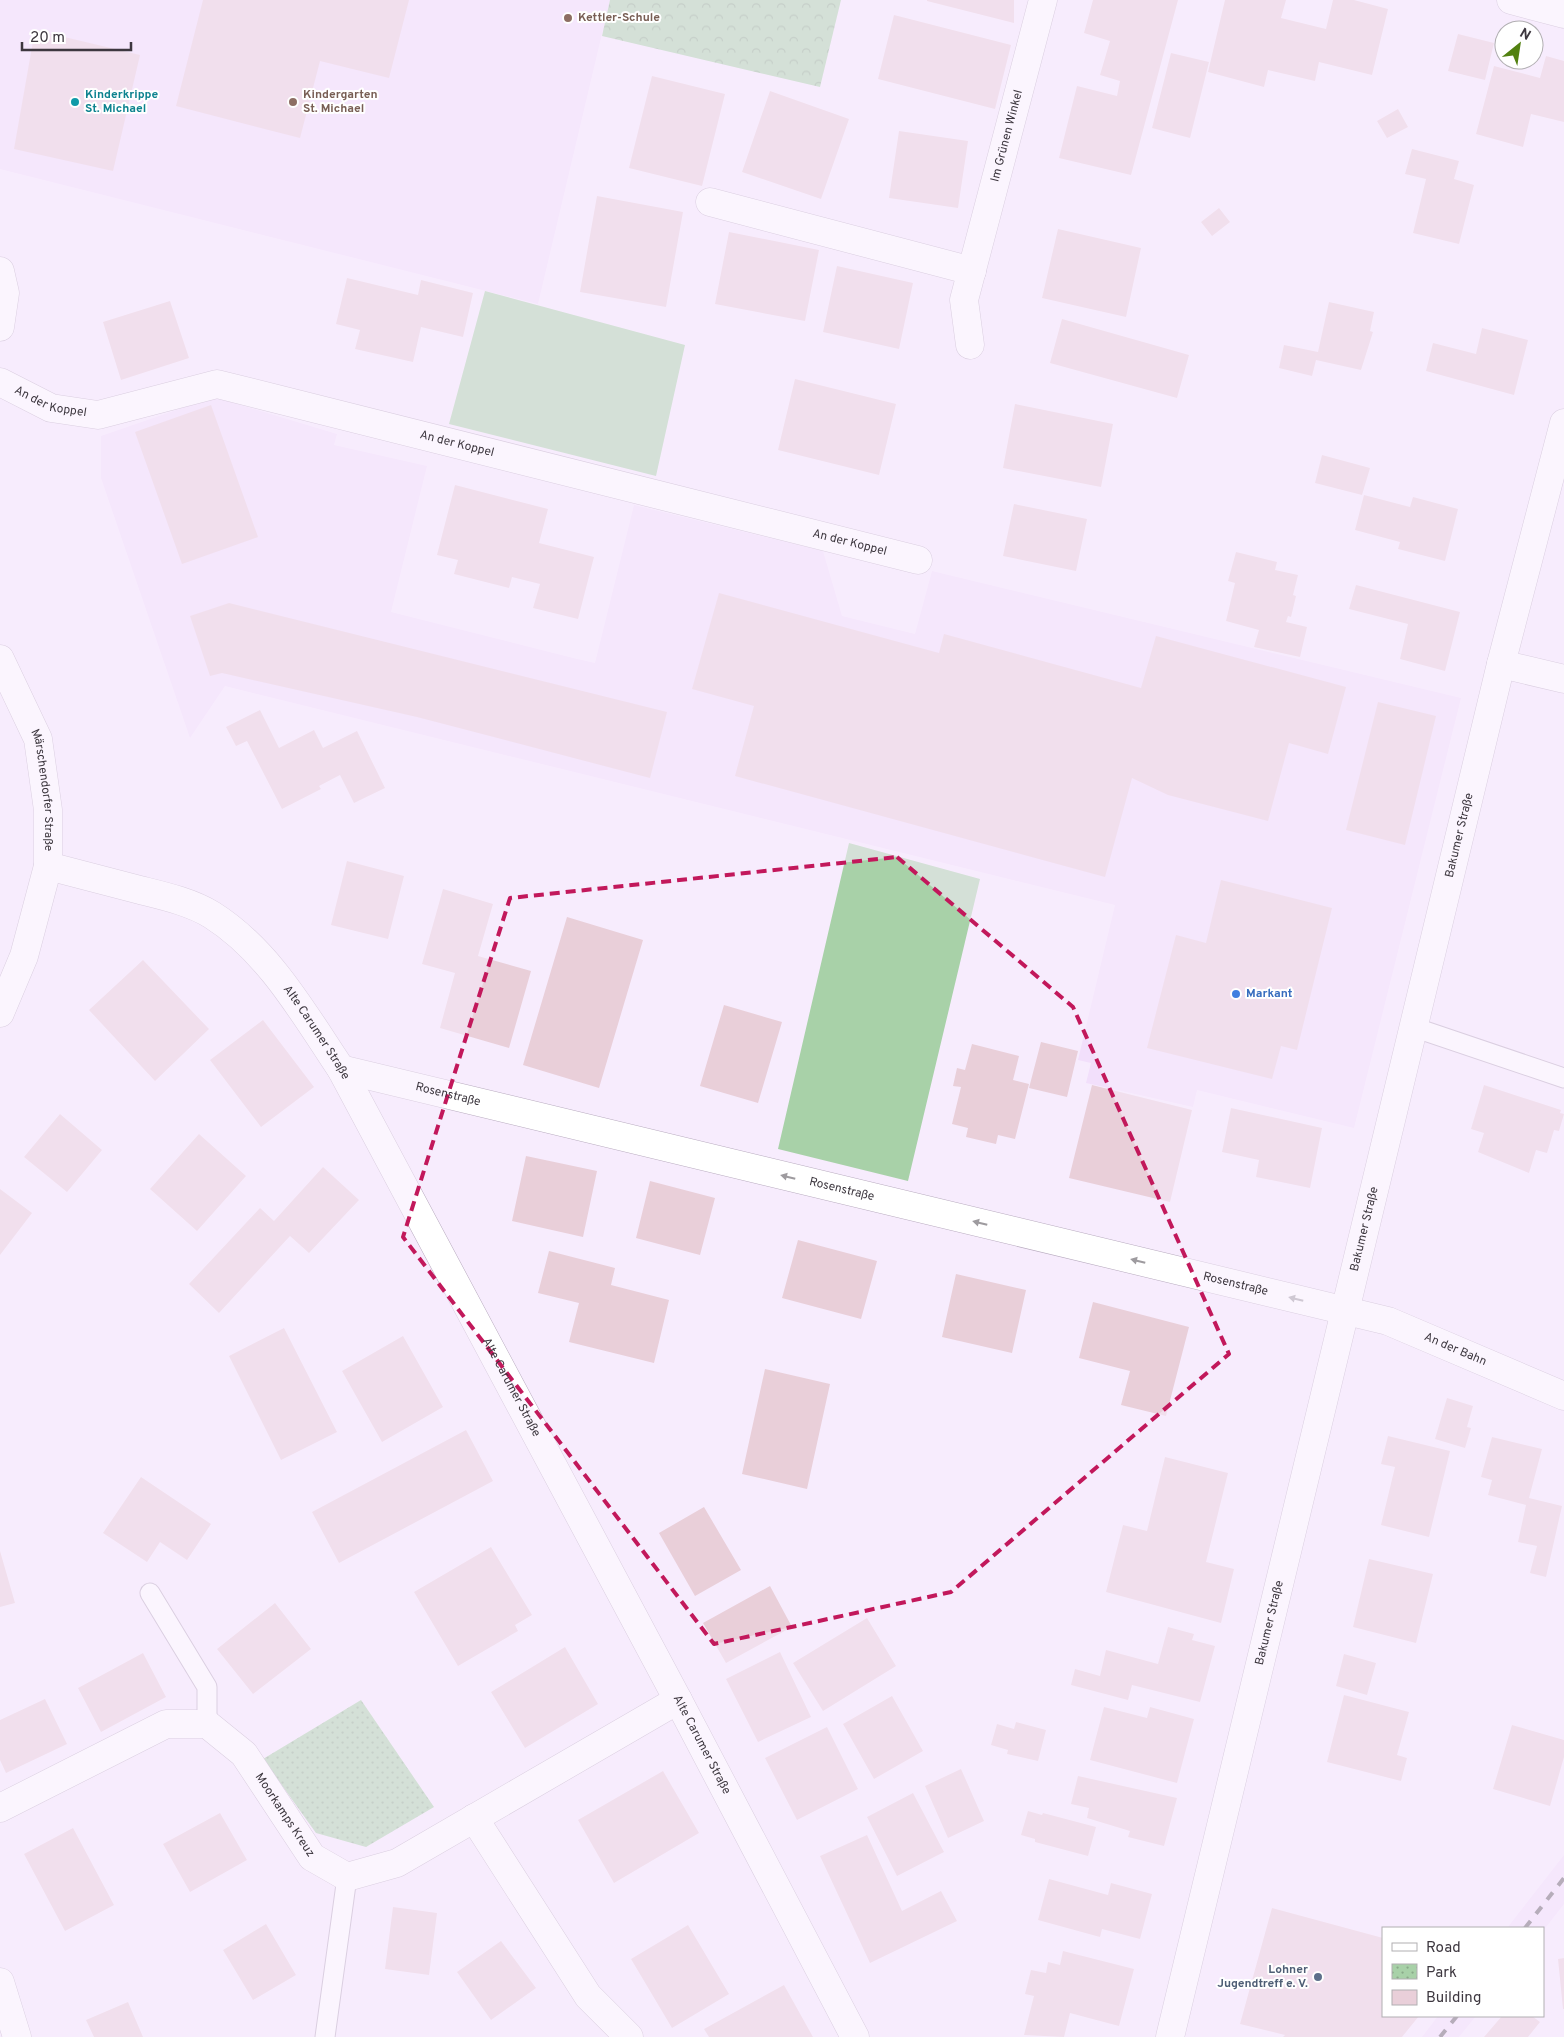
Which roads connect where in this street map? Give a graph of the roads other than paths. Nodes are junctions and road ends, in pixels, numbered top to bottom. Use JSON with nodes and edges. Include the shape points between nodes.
{"nodes":[{"id":1,"x":1043,"y":0,"type":"edge"},
{"id":2,"x":1511,"y":0,"type":"edge"},
{"id":3,"x":1564,"y":14,"type":"edge"},
{"id":4,"x":710,"y":202,"type":"dead end"},
{"id":5,"x":0,"y":271,"type":"edge"},
{"id":6,"x":972,"y":271,"type":"junction"},
{"id":7,"x":0,"y":328,"type":"edge"},
{"id":8,"x":970,"y":345,"type":"dead end"},
{"id":9,"x":0,"y":382,"type":"edge"},
{"id":10,"x":1564,"y":423,"type":"edge"},
{"id":11,"x":918,"y":560,"type":"dead end"},
{"id":12,"x":0,"y":659,"type":"edge"},
{"id":13,"x":1500,"y":664,"type":"junction"},
{"id":14,"x":1564,"y":680,"type":"edge"},
{"id":15,"x":48,"y":866,"type":"junction"},
{"id":16,"x":0,"y":1013,"type":"edge"},
{"id":17,"x":1413,"y":1027,"type":"junction"},
{"id":18,"x":341,"y":1068,"type":"junction"},
{"id":19,"x":1564,"y":1078,"type":"edge"},
{"id":20,"x":1343,"y":1310,"type":"junction"},
{"id":21,"x":1564,"y":1396,"type":"edge"},
{"id":22,"x":150,"y":1592,"type":"dead end"},
{"id":23,"x":678,"y":1700,"type":"junction"},
{"id":24,"x":206,"y":1724,"type":"junction"},
{"id":25,"x":0,"y":1808,"type":"edge"},
{"id":26,"x":474,"y":1818,"type":"junction"},
{"id":27,"x":347,"y":1877,"type":"junction"},
{"id":28,"x":0,"y":1982,"type":"edge"},
{"id":29,"x":17,"y":2037,"type":"edge"},
{"id":30,"x":325,"y":2037,"type":"edge"},
{"id":31,"x":630,"y":2037,"type":"edge"},
{"id":32,"x":855,"y":2037,"type":"edge"},
{"id":33,"x":1170,"y":2037,"type":"edge"}],
"edges":[{"from":1,"to":6,"type":"street","name":"Im Grünen Winkel"},
{"from":2,"to":3,"type":"street"},
{"from":4,"to":6,"type":"street"},
{"from":5,"to":7,"type":"street","via":[[6,293]]},
{"from":6,"to":8,"type":"street","name":"Im Grünen Winkel","via":[[964,300]]},
{"from":9,"to":11,"type":"street","name":"An der Koppel","via":[[51,408],[98,415],[217,384]]},
{"from":10,"to":13,"type":"street","name":"Bakumer Straße"},
{"from":12,"to":15,"type":"street","name":"Märschendorfer Straße","via":[[38,739],[48,810]]},
{"from":13,"to":14,"type":"street"},
{"from":13,"to":17,"type":"street","name":"Bakumer Straße"},
{"from":15,"to":16,"type":"street","name":"Märschendorfer Straße","via":[[24,956]]},
{"from":15,"to":18,"type":"street","name":"Alte Carumer Straße","via":[[174,898],[212,914],[273,970]]},
{"from":17,"to":19,"type":"lane"},
{"from":17,"to":20,"type":"street","name":"Bakumer Straße"},
{"from":20,"to":18,"type":"street","name":"Rosenstraße","one_way":true},
{"from":18,"to":23,"type":"street","name":"Alte Carumer Straße"},
{"from":20,"to":21,"type":"street","name":"An der Bahn","via":[[1388,1321]]},
{"from":20,"to":33,"type":"street","name":"Bakumer Straße"},
{"from":22,"to":24,"type":"lane","via":[[207,1687]]},
{"from":23,"to":26,"type":"street"},
{"from":23,"to":32,"type":"street","name":"Alte Carumer Straße"},
{"from":24,"to":25,"type":"street","via":[[166,1724]]},
{"from":24,"to":27,"type":"street","name":"Moorkamps Kreuz","via":[[244,1754],[312,1857]]},
{"from":26,"to":27,"type":"street","via":[[397,1863]]},
{"from":26,"to":31,"type":"street","via":[[588,1996]]},
{"from":27,"to":30,"type":"lane"},
{"from":28,"to":29,"type":"street"}]}
